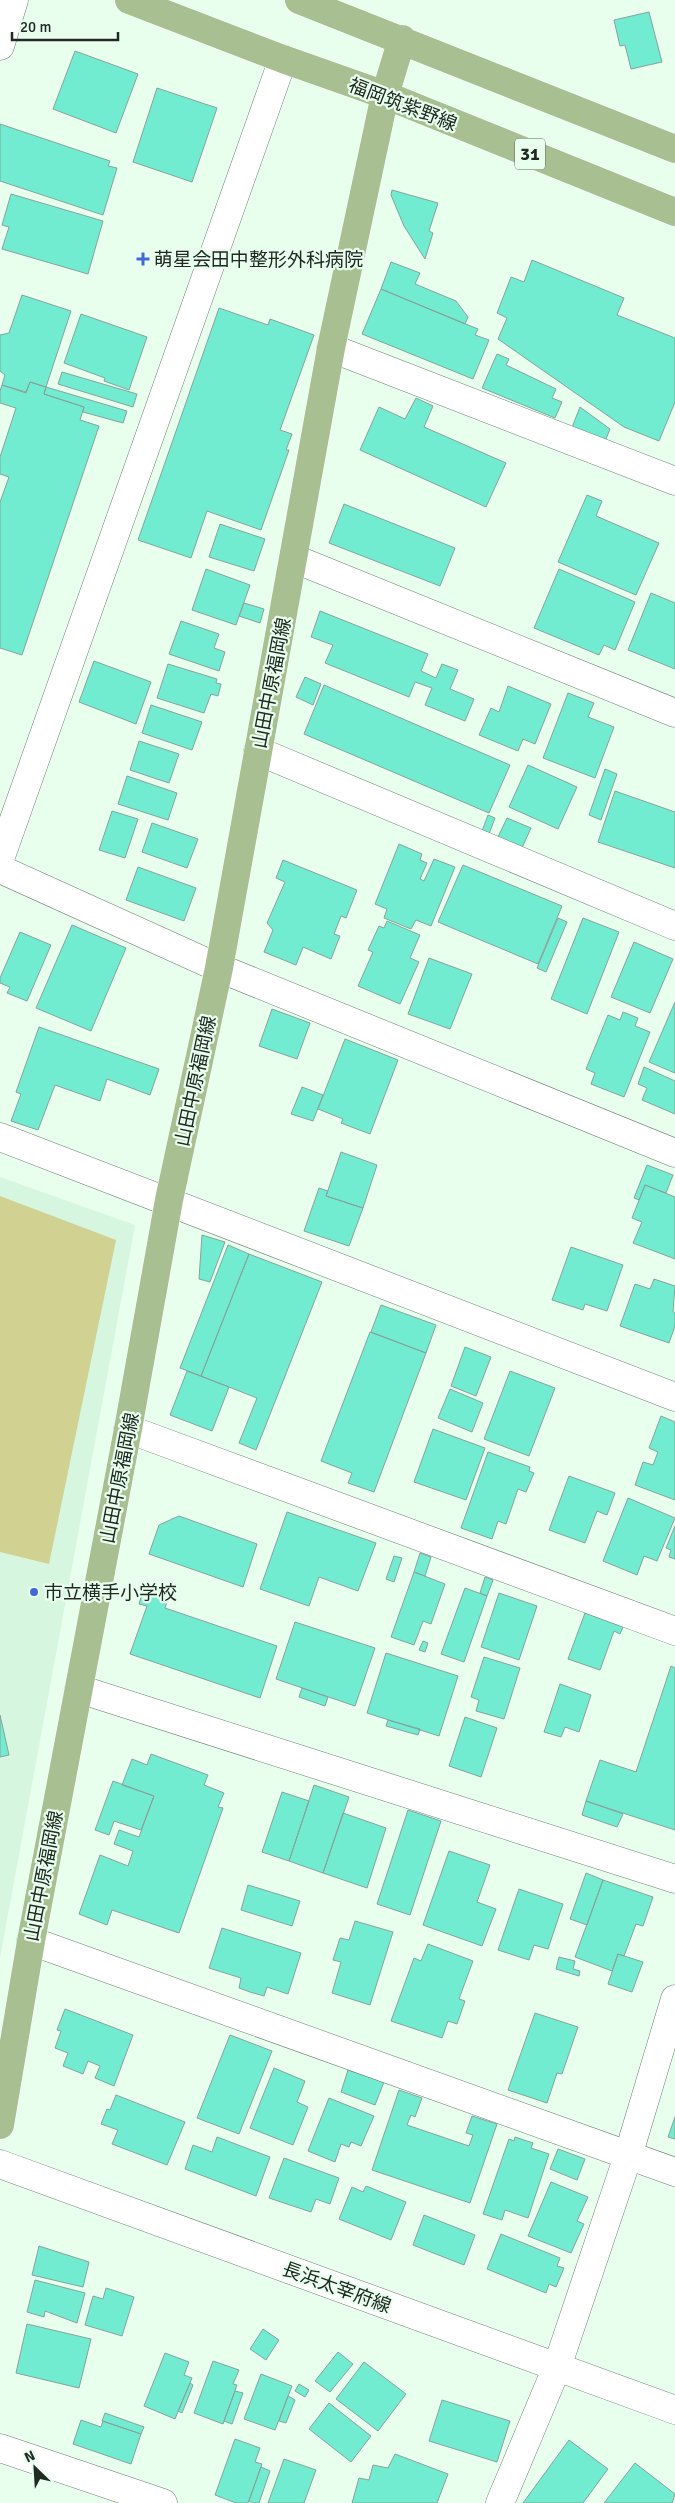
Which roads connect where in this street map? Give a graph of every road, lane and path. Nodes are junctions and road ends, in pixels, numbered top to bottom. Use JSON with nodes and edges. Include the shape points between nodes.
{"nodes":[{"id":1,"x":14,"y":0,"type":"edge"},
{"id":2,"x":129,"y":0,"type":"edge"},
{"id":3,"x":299,"y":0,"type":"edge"},
{"id":4,"x":402,"y":39,"type":"junction"},
{"id":5,"x":0,"y":46,"type":"edge"},
{"id":6,"x":283,"y":60,"type":"junction"},
{"id":7,"x":385,"y":96,"type":"junction"},
{"id":8,"x":675,"y":149,"type":"edge"},
{"id":9,"x":675,"y":212,"type":"edge"},
{"id":10,"x":331,"y":348,"type":"junction"},
{"id":11,"x":675,"y":481,"type":"edge"},
{"id":12,"x":295,"y":559,"type":"junction"},
{"id":13,"x":675,"y":714,"type":"edge"},
{"id":14,"x":258,"y":751,"type":"junction"},
{"id":15,"x":0,"y":859,"type":"edge"},
{"id":16,"x":0,"y":869,"type":"edge"},
{"id":17,"x":675,"y":926,"type":"edge"},
{"id":18,"x":219,"y":968,"type":"junction"},
{"id":19,"x":0,"y":1137,"type":"edge"},
{"id":20,"x":675,"y":1153,"type":"edge"},
{"id":21,"x":169,"y":1200,"type":"junction"},
{"id":22,"x":675,"y":1397,"type":"edge"},
{"id":23,"x":128,"y":1429,"type":"junction"},
{"id":24,"x":675,"y":1631,"type":"edge"},
{"id":25,"x":79,"y":1689,"type":"junction"},
{"id":26,"x":675,"y":1879,"type":"edge"},
{"id":27,"x":31,"y":1940,"type":"junction"},
{"id":28,"x":675,"y":1999,"type":"edge"},
{"id":29,"x":0,"y":2125,"type":"edge"},
{"id":30,"x":628,"y":2156,"type":"junction"},
{"id":31,"x":0,"y":2164,"type":"edge"},
{"id":32,"x":675,"y":2172,"type":"edge"},
{"id":33,"x":556,"y":2367,"type":"junction"},
{"id":34,"x":675,"y":2410,"type":"edge"},
{"id":35,"x":0,"y":2448,"type":"edge"},
{"id":36,"x":164,"y":2503,"type":"edge"},
{"id":37,"x":500,"y":2503,"type":"edge"}],
"edges":[{"from":1,"to":5,"type":"street"},
{"from":2,"to":6,"type":"main road","name":"福岡筑紫野線","number":"31"},
{"from":3,"to":4,"type":"main road"},
{"from":4,"to":7,"type":"main road","name":"山田中原福岡線"},
{"from":4,"to":8,"type":"main road"},
{"from":6,"to":7,"type":"main road","name":"福岡筑紫野線","number":"31"},
{"from":6,"to":15,"type":"street"},
{"from":7,"to":9,"type":"main road","name":"福岡筑紫野線","number":"31"},
{"from":7,"to":10,"type":"main road","name":"山田中原福岡線"},
{"from":10,"to":11,"type":"street"},
{"from":10,"to":12,"type":"main road","name":"山田中原福岡線"},
{"from":12,"to":13,"type":"street"},
{"from":12,"to":14,"type":"main road","name":"山田中原福岡線"},
{"from":14,"to":17,"type":"street"},
{"from":14,"to":18,"type":"main road","name":"山田中原福岡線"},
{"from":16,"to":18,"type":"street"},
{"from":18,"to":20,"type":"street"},
{"from":18,"to":21,"type":"main road","name":"山田中原福岡線"},
{"from":19,"to":21,"type":"street"},
{"from":21,"to":22,"type":"street"},
{"from":21,"to":23,"type":"main road","name":"山田中原福岡線"},
{"from":23,"to":24,"type":"street"},
{"from":23,"to":25,"type":"main road","name":"山田中原福岡線"},
{"from":25,"to":26,"type":"street"},
{"from":25,"to":27,"type":"main road","name":"山田中原福岡線"},
{"from":27,"to":29,"type":"main road","name":"山田中原福岡線"},
{"from":27,"to":30,"type":"street"},
{"from":28,"to":30,"type":"street"},
{"from":30,"to":32,"type":"street"},
{"from":30,"to":33,"type":"street"},
{"from":31,"to":33,"type":"street","name":"長浜太宰府線"},
{"from":33,"to":34,"type":"street","name":"長浜太宰府線"},
{"from":33,"to":37,"type":"street"},
{"from":35,"to":36,"type":"street"}]}
